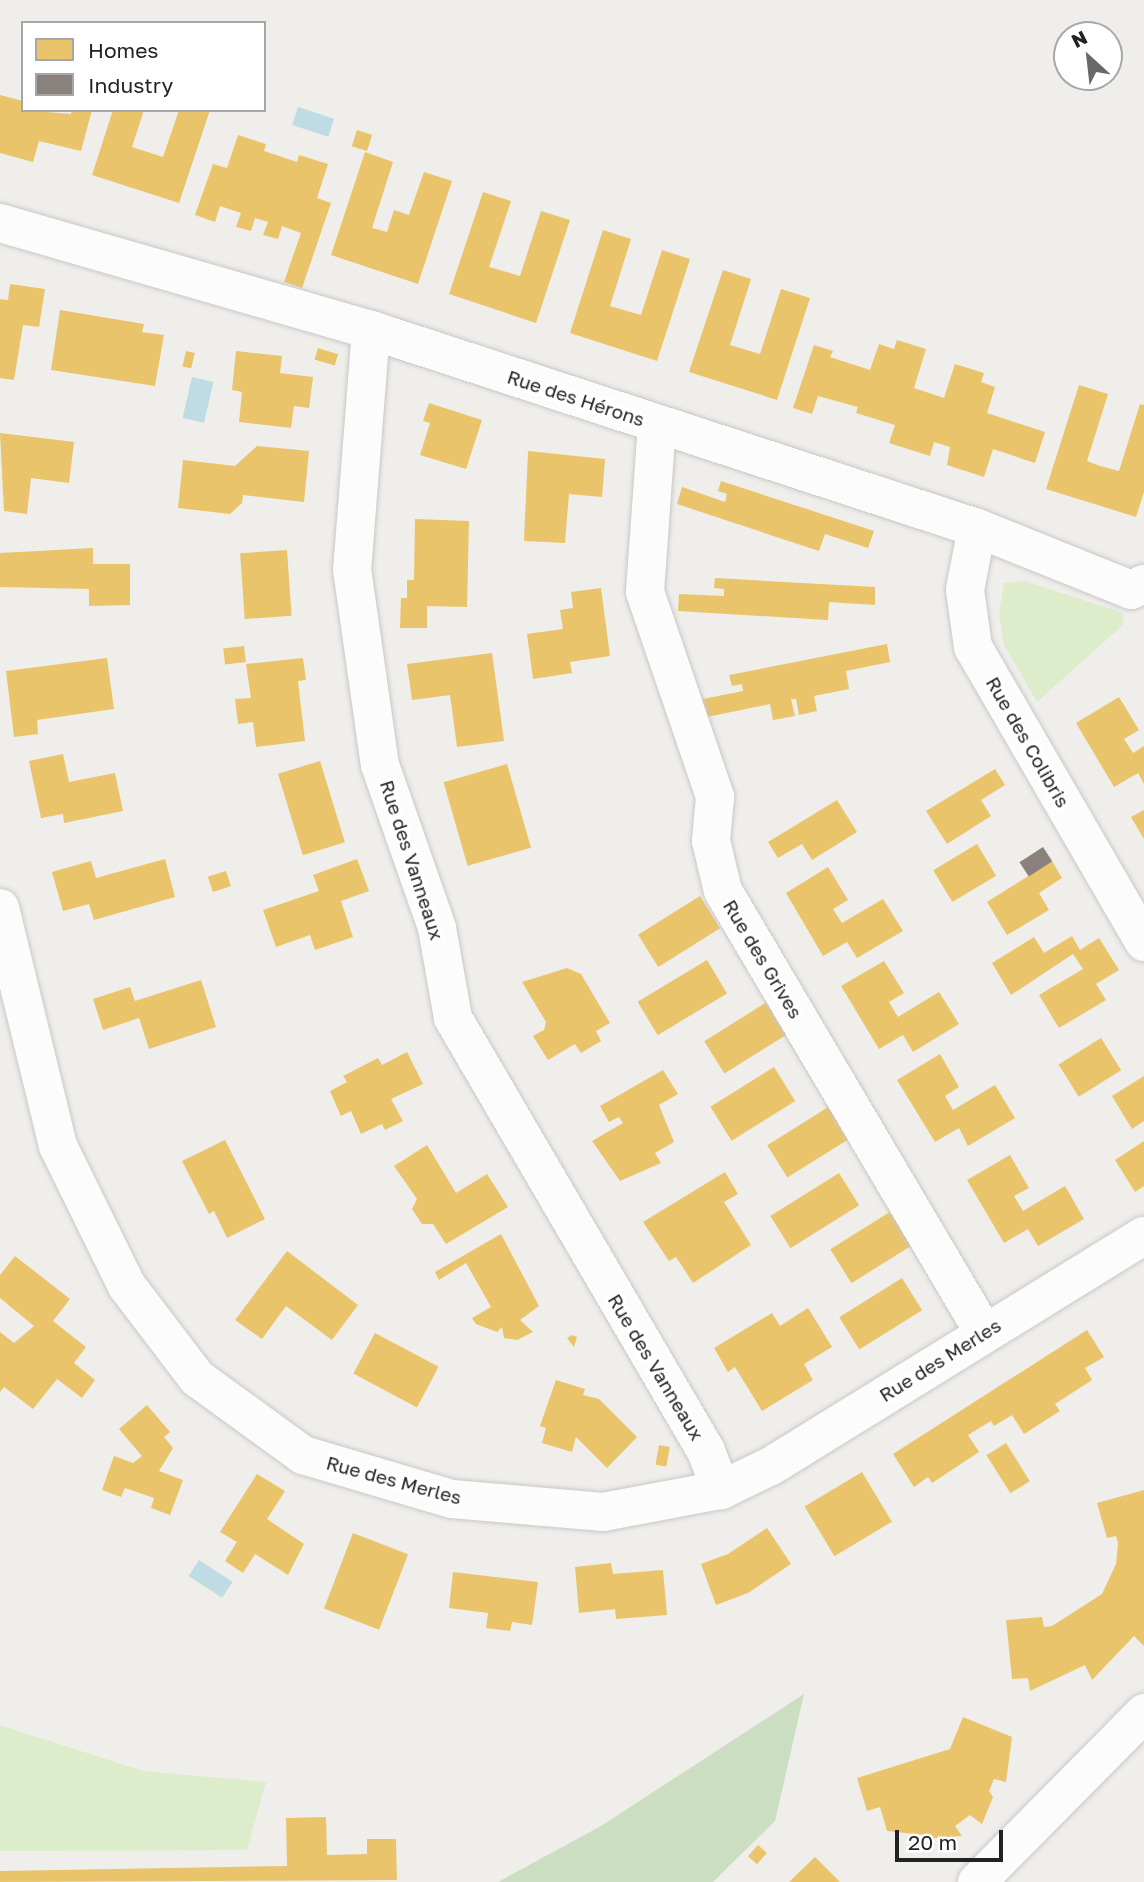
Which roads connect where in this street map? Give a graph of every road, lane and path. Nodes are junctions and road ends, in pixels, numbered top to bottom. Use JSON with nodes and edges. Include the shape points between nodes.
{"nodes":[{"id":1,"x":0,"y":223,"type":"edge"},
{"id":2,"x":371,"y":330,"type":"junction"},
{"id":3,"x":657,"y":425,"type":"junction"},
{"id":4,"x":977,"y":528,"type":"junction"},
{"id":5,"x":1144,"y":584,"type":"edge"},
{"id":6,"x":0,"y":908,"type":"edge"},
{"id":7,"x":1144,"y":942,"type":"edge"},
{"id":8,"x":1144,"y":1236,"type":"edge"},
{"id":9,"x":984,"y":1331,"type":"junction"},
{"id":10,"x":721,"y":1490,"type":"junction"},
{"id":11,"x":1144,"y":1713,"type":"edge"},
{"id":12,"x":977,"y":1882,"type":"edge"}],
"edges":[{"from":1,"to":2,"type":"street","name":"Rue des Hérons"},
{"from":2,"to":3,"type":"street","name":"Rue des Hérons"},
{"from":2,"to":10,"type":"street","name":"Rue des Vanneaux","via":[[352,569],[380,765],[437,928],[453,1018],[706,1451]]},
{"from":3,"to":4,"type":"street","name":"Rue des Hérons"},
{"from":3,"to":9,"type":"street","name":"Rue des Grives","via":[[645,592],[715,797],[711,841],[723,891]]},
{"from":4,"to":5,"type":"street","name":"Rue des Hérons","via":[[1131,590]]},
{"from":4,"to":7,"type":"street","name":"Rue des Colibris","via":[[965,590],[973,647]]},
{"from":6,"to":10,"type":"street","name":"Rue des Merles","via":[[58,1146],[127,1286],[197,1378],[303,1455],[452,1499],[603,1512]]},
{"from":8,"to":9,"type":"street","name":"Rue des Merles"},
{"from":9,"to":10,"type":"street","name":"Rue des Merles","via":[[771,1466]]},
{"from":11,"to":12,"type":"street"}]}
